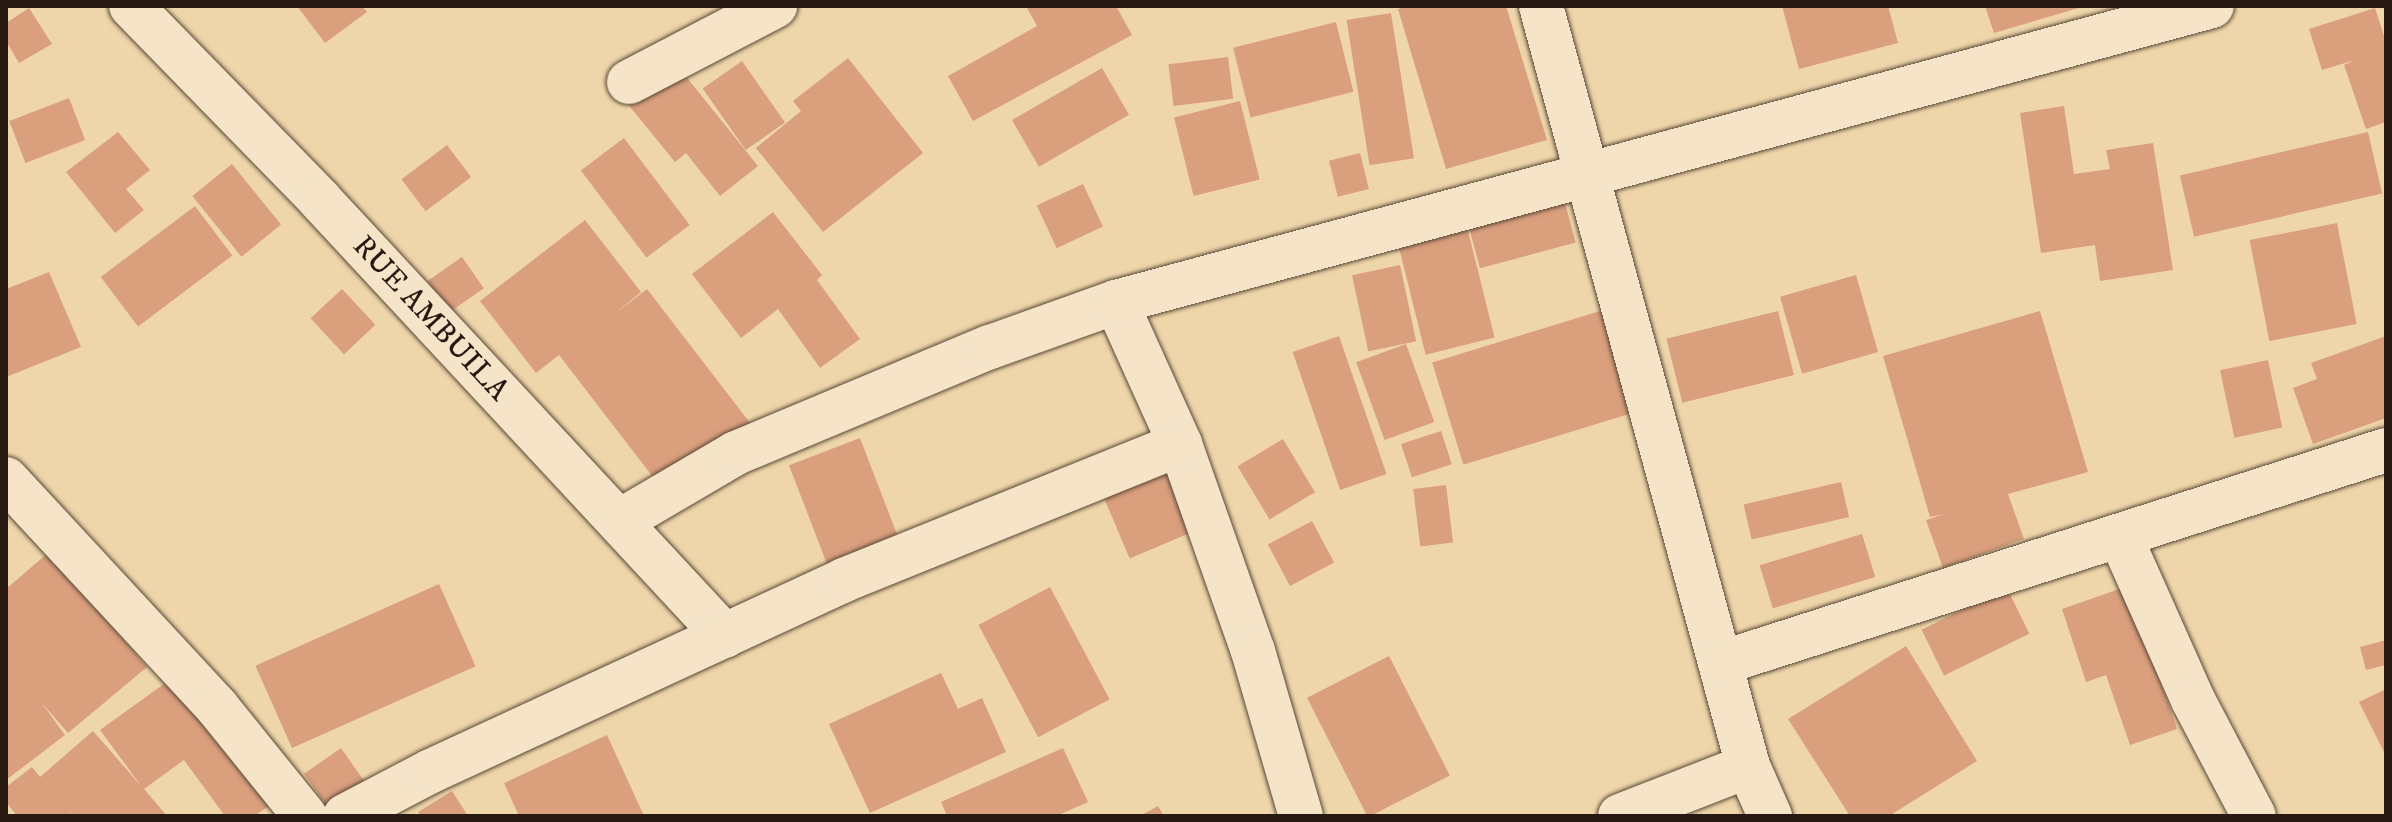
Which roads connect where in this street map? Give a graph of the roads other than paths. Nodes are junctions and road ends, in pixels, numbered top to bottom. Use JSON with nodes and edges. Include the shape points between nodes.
{"nodes":[{"id":1,"x":131,"y":6,"type":"edge"},
{"id":2,"x":775,"y":6,"type":"edge"},
{"id":3,"x":1541,"y":6,"type":"edge"},
{"id":4,"x":2212,"y":6,"type":"edge"},
{"id":5,"x":629,"y":82,"type":"dead end"},
{"id":6,"x":1587,"y":172,"type":"junction"},
{"id":7,"x":1116,"y":302,"type":"junction"},
{"id":8,"x":1180,"y":444,"type":"junction"},
{"id":9,"x":2386,"y":450,"type":"edge"},
{"id":10,"x":6,"y":479,"type":"edge"},
{"id":11,"x":620,"y":521,"type":"junction"},
{"id":12,"x":2120,"y":536,"type":"junction"},
{"id":13,"x":725,"y":636,"type":"junction"},
{"id":14,"x":1721,"y":663,"type":"junction"},
{"id":15,"x":1748,"y":766,"type":"junction"},
{"id":16,"x":305,"y":816,"type":"edge"},
{"id":17,"x":345,"y":816,"type":"edge"},
{"id":18,"x":1301,"y":816,"type":"edge"},
{"id":19,"x":1620,"y":816,"type":"edge"},
{"id":20,"x":1770,"y":816,"type":"edge"},
{"id":21,"x":2254,"y":816,"type":"edge"}],
"edges":[{"from":1,"to":11,"type":"street","name":"RUE AMBUILA"},
{"from":2,"to":5,"type":"street"},
{"from":3,"to":6,"type":"street"},
{"from":4,"to":6,"type":"street"},
{"from":6,"to":7,"type":"street"},
{"from":6,"to":14,"type":"street"},
{"from":7,"to":8,"type":"street"},
{"from":7,"to":11,"type":"street","via":[[990,347],[736,453]]},
{"from":8,"to":13,"type":"street","via":[[844,580]]},
{"from":8,"to":18,"type":"street","via":[[1253,651]]},
{"from":9,"to":12,"type":"street"},
{"from":10,"to":16,"type":"street","via":[[217,707]]},
{"from":11,"to":13,"type":"street","name":"RUE AMBUILA"},
{"from":12,"to":14,"type":"street"},
{"from":12,"to":21,"type":"street","via":[[2193,700]]},
{"from":13,"to":17,"type":"street"},
{"from":14,"to":15,"type":"street"},
{"from":15,"to":19,"type":"street"},
{"from":15,"to":20,"type":"street"}]}
